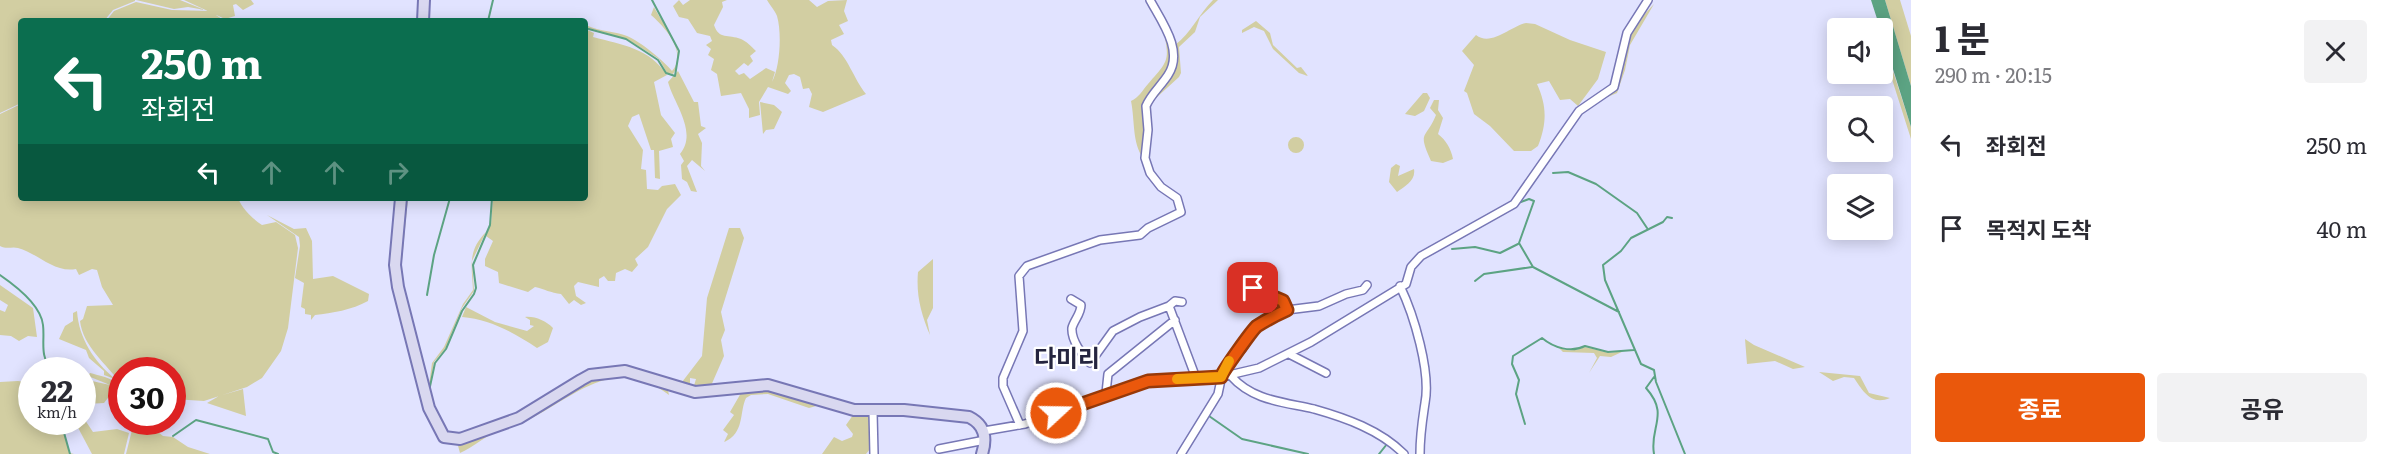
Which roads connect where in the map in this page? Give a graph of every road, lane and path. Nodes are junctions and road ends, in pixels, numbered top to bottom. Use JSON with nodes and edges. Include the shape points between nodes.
{"nodes":[{"id":1,"x":424,"y":0,"type":"edge"},
{"id":2,"x":1150,"y":0,"type":"edge"},
{"id":3,"x":1648,"y":0,"type":"edge"},
{"id":4,"x":423,"y":18,"type":"edge"},
{"id":5,"x":401,"y":201,"type":"edge"},
{"id":6,"x":1367,"y":285,"type":"dead end"},
{"id":7,"x":1400,"y":286,"type":"junction"},
{"id":8,"x":1253,"y":288,"type":"dead end"},
{"id":9,"x":1071,"y":299,"type":"dead end"},
{"id":10,"x":1182,"y":302,"type":"dead end"},
{"id":11,"x":1169,"y":306,"type":"junction"},
{"id":12,"x":1287,"y":310,"type":"junction"},
{"id":13,"x":1174,"y":320,"type":"junction"},
{"id":14,"x":1289,"y":354,"type":"junction"},
{"id":15,"x":1326,"y":373,"type":"dead end"},
{"id":16,"x":1231,"y":376,"type":"junction"},
{"id":17,"x":1221,"y":377,"type":"junction"},
{"id":18,"x":1196,"y":378,"type":"junction"},
{"id":19,"x":1106,"y":393,"type":"junction"},
{"id":20,"x":873,"y":412,"type":"junction"},
{"id":21,"x":1020,"y":425,"type":"junction"},
{"id":22,"x":984,"y":436,"type":"junction"},
{"id":23,"x":939,"y":449,"type":"dead end"},
{"id":24,"x":874,"y":454,"type":"edge"},
{"id":25,"x":982,"y":454,"type":"edge"},
{"id":26,"x":1181,"y":454,"type":"edge"},
{"id":27,"x":1404,"y":454,"type":"edge"},
{"id":28,"x":1420,"y":454,"type":"edge"}],
"edges":[{"from":1,"to":4,"type":"street"},
{"from":2,"to":21,"type":"street","via":[[1170,38],[1174,57],[1170,73],[1146,106],[1145,158],[1161,187],[1177,198],[1181,212],[1140,234],[1100,240],[1030,264],[1023,270],[1019,276],[1023,331],[1003,378]]},
{"from":3,"to":7,"type":"street","via":[[1627,33],[1614,87],[1579,111],[1514,204],[1421,256],[1410,267],[1408,282]]},
{"from":5,"to":20,"type":"street","via":[[395,265],[398,287],[429,408],[444,436],[460,439],[519,418],[581,380],[612,371],[637,372],[695,392],[768,385],[836,406]]},
{"from":6,"to":12,"type":"street","via":[[1319,306]]},
{"from":7,"to":14,"type":"street"},
{"from":7,"to":28,"type":"street","via":[[1422,356],[1425,402]]},
{"from":8,"to":12,"type":"street","via":[[1283,301]]},
{"from":9,"to":11,"type":"street","via":[[1081,305],[1072,327],[1080,352],[1090,363],[1113,331]]},
{"from":10,"to":11,"type":"street","via":[[1175,301]]},
{"from":11,"to":13,"type":"street"},
{"from":12,"to":17,"type":"street","via":[[1256,327]]},
{"from":13,"to":18,"type":"street"},
{"from":13,"to":19,"type":"street","via":[[1108,374]]},
{"from":14,"to":15,"type":"street"},
{"from":14,"to":16,"type":"street"},
{"from":16,"to":17,"type":"street"},
{"from":16,"to":27,"type":"street","via":[[1260,398],[1316,410],[1373,431]]},
{"from":17,"to":18,"type":"street"},
{"from":17,"to":26,"type":"street","via":[[1218,393]]},
{"from":18,"to":19,"type":"street","via":[[1148,381]]},
{"from":19,"to":21,"type":"street"},
{"from":20,"to":22,"type":"street","via":[[969,417],[977,421]]},
{"from":20,"to":24,"type":"street"},
{"from":21,"to":22,"type":"street"},
{"from":22,"to":23,"type":"street"},
{"from":22,"to":25,"type":"street"}]}
